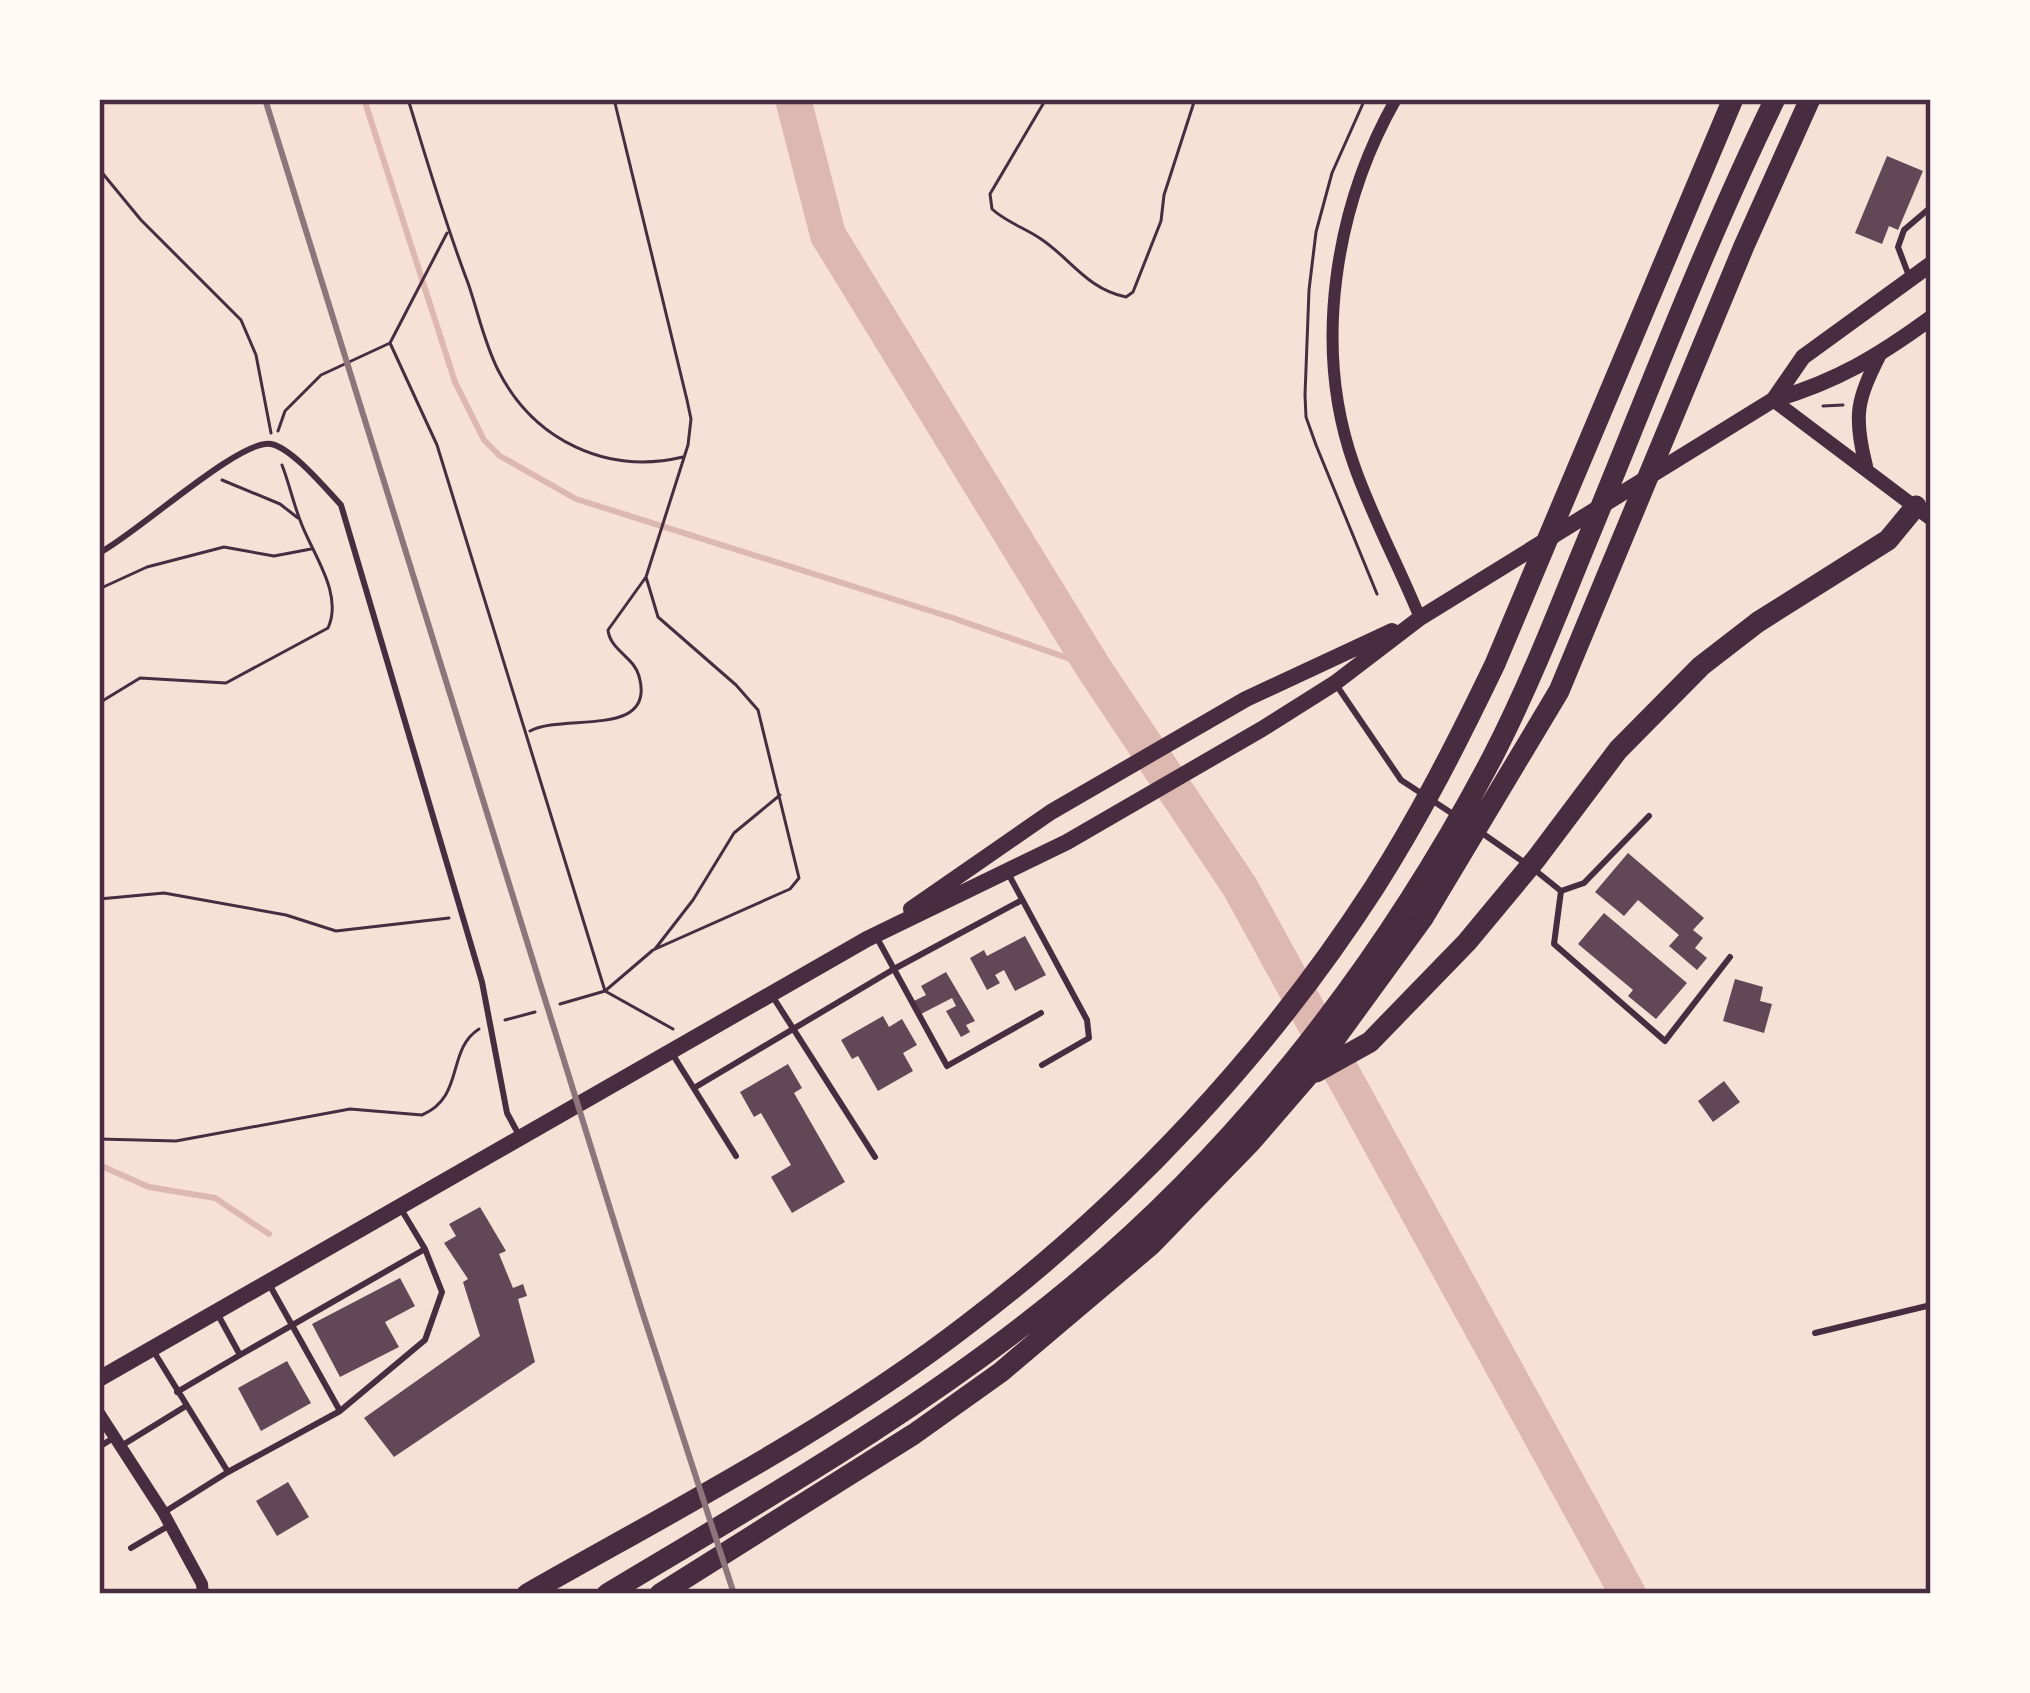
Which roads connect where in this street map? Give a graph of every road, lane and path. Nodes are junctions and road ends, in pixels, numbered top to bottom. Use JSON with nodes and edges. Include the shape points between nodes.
{"nodes":[{"id":1,"x":408,"y":99,"type":"edge"},
{"id":2,"x":614,"y":99,"type":"edge"},
{"id":3,"x":1046,"y":99,"type":"edge"},
{"id":4,"x":1196,"y":99,"type":"edge"},
{"id":5,"x":1396,"y":99,"type":"edge"},
{"id":6,"x":1733,"y":99,"type":"edge"},
{"id":7,"x":1774,"y":99,"type":"edge"},
{"id":8,"x":1810,"y":99,"type":"edge"},
{"id":9,"x":99,"y":169,"type":"edge"},
{"id":10,"x":1931,"y":206,"type":"edge"},
{"id":11,"x":448,"y":232,"type":"junction"},
{"id":12,"x":1931,"y":264,"type":"edge"},
{"id":13,"x":1910,"y":279,"type":"junction"},
{"id":14,"x":1931,"y":318,"type":"edge"},
{"id":15,"x":390,"y":343,"type":"junction"},
{"id":16,"x":1880,"y":354,"type":"junction"},
{"id":17,"x":1774,"y":400,"type":"junction"},
{"id":18,"x":1845,"y":405,"type":"dead end"},
{"id":19,"x":1822,"y":406,"type":"dead end"},
{"id":20,"x":273,"y":444,"type":"junction"},
{"id":21,"x":685,"y":457,"type":"junction"},
{"id":22,"x":1865,"y":466,"type":"junction"},
{"id":23,"x":209,"y":474,"type":"junction"},
{"id":24,"x":1923,"y":513,"type":"edge"},
{"id":25,"x":300,"y":520,"type":"junction"},
{"id":26,"x":313,"y":548,"type":"junction"},
{"id":27,"x":99,"y":553,"type":"edge"},
{"id":28,"x":646,"y":578,"type":"junction"},
{"id":29,"x":99,"y":589,"type":"edge"},
{"id":30,"x":1420,"y":618,"type":"junction"},
{"id":31,"x":1335,"y":683,"type":"junction"},
{"id":32,"x":99,"y":703,"type":"edge"},
{"id":33,"x":528,"y":732,"type":"junction"},
{"id":34,"x":780,"y":795,"type":"junction"},
{"id":35,"x":1649,"y":816,"type":"dead end"},
{"id":36,"x":1007,"y":872,"type":"junction"},
{"id":37,"x":1561,"y":891,"type":"junction"},
{"id":38,"x":99,"y":898,"type":"edge"},
{"id":39,"x":1022,"y":900,"type":"junction"},
{"id":40,"x":463,"y":916,"type":"junction"},
{"id":41,"x":871,"y":937,"type":"junction"},
{"id":42,"x":653,"y":950,"type":"junction"},
{"id":43,"x":1730,"y":957,"type":"dead end"},
{"id":44,"x":894,"y":969,"type":"junction"},
{"id":45,"x":605,"y":992,"type":"junction"},
{"id":46,"x":771,"y":994,"type":"junction"},
{"id":47,"x":560,"y":1004,"type":"dead end"},
{"id":48,"x":535,"y":1012,"type":"dead end"},
{"id":49,"x":1041,"y":1013,"type":"dead end"},
{"id":50,"x":492,"y":1024,"type":"junction"},
{"id":51,"x":793,"y":1028,"type":"junction"},
{"id":52,"x":692,"y":1040,"type":"junction"},
{"id":53,"x":671,"y":1052,"type":"junction"},
{"id":54,"x":1042,"y":1065,"type":"dead end"},
{"id":55,"x":1308,"y":1076,"type":"junction"},
{"id":56,"x":694,"y":1088,"type":"junction"},
{"id":57,"x":520,"y":1138,"type":"junction"},
{"id":58,"x":99,"y":1139,"type":"edge"},
{"id":59,"x":736,"y":1156,"type":"dead end"},
{"id":60,"x":875,"y":1157,"type":"dead end"},
{"id":61,"x":400,"y":1207,"type":"junction"},
{"id":62,"x":1143,"y":1238,"type":"junction"},
{"id":63,"x":425,"y":1249,"type":"junction"},
{"id":64,"x":268,"y":1282,"type":"junction"},
{"id":65,"x":1931,"y":1305,"type":"edge"},
{"id":66,"x":216,"y":1312,"type":"junction"},
{"id":67,"x":292,"y":1327,"type":"junction"},
{"id":68,"x":1815,"y":1333,"type":"dead end"},
{"id":69,"x":152,"y":1348,"type":"junction"},
{"id":70,"x":240,"y":1354,"type":"junction"},
{"id":71,"x":99,"y":1379,"type":"edge"},
{"id":72,"x":177,"y":1392,"type":"junction"},
{"id":73,"x":187,"y":1406,"type":"junction"},
{"id":74,"x":340,"y":1411,"type":"junction"},
{"id":75,"x":99,"y":1412,"type":"edge"},
{"id":76,"x":118,"y":1442,"type":"junction"},
{"id":77,"x":99,"y":1447,"type":"edge"},
{"id":78,"x":228,"y":1472,"type":"junction"},
{"id":79,"x":166,"y":1519,"type":"junction"},
{"id":80,"x":131,"y":1548,"type":"dead end"},
{"id":81,"x":202,"y":1589,"type":"edge"},
{"id":82,"x":527,"y":1594,"type":"edge"},
{"id":83,"x":607,"y":1594,"type":"edge"},
{"id":84,"x":659,"y":1594,"type":"edge"}],
"edges":[{"from":1,"to":11,"type":"path"},
{"from":2,"to":21,"type":"path","via":[[691,419]]},
{"from":3,"to":4,"type":"path","via":[[990,194],[992,209],[1045,241],[1083,278],[1126,297],[1161,221]]},
{"from":5,"to":30,"type":"street","via":[[1348,212],[1334,367],[1353,464]]},
{"from":6,"to":82,"type":"highway","via":[[1495,664],[1414,822],[1270,1031],[1114,1199],[967,1325],[768,1455]]},
{"from":7,"to":62,"type":"highway","via":[[1530,679],[1451,831],[1356,980]]},
{"from":8,"to":55,"type":"highway","via":[[1559,691],[1423,918]]},
{"from":9,"to":20,"type":"path","via":[[241,320]]},
{"from":10,"to":13,"type":"lane","via":[[1898,247]]},
{"from":11,"to":15,"type":"path"},
{"from":11,"to":21,"type":"path","via":[[499,373],[537,421],[608,460],[644,465]]},
{"from":12,"to":13,"type":"main road"},
{"from":13,"to":17,"type":"main road","via":[[1803,356]]},
{"from":14,"to":16,"type":"main road"},
{"from":15,"to":20,"type":"path","via":[[321,375],[285,411]]},
{"from":15,"to":33,"type":"path","via":[[437,445]]},
{"from":16,"to":17,"type":"main road","via":[[1824,385]]},
{"from":16,"to":22,"type":"street","via":[[1857,406]]},
{"from":17,"to":22,"type":"street"},
{"from":17,"to":30,"type":"main road"},
{"from":18,"to":19,"type":"path"},
{"from":20,"to":23,"type":"lane"},
{"from":20,"to":25,"type":"path"},
{"from":20,"to":40,"type":"lane","via":[[340,505]]},
{"from":21,"to":28,"type":"path"},
{"from":22,"to":24,"type":"street"},
{"from":23,"to":25,"type":"path"},
{"from":23,"to":27,"type":"lane"},
{"from":24,"to":55,"type":"highway","via":[[1701,666],[1618,749],[1466,942],[1370,1042]]},
{"from":25,"to":26,"type":"path"},
{"from":26,"to":29,"type":"path","via":[[274,556],[224,547]]},
{"from":26,"to":32,"type":"path","via":[[332,601],[328,628],[226,683],[140,678]]},
{"from":28,"to":33,"type":"path","via":[[607,637],[639,671],[638,707],[618,719],[559,721]]},
{"from":28,"to":34,"type":"path","via":[[658,617],[758,710]]},
{"from":30,"to":31,"type":"main road"},
{"from":30,"to":41,"type":"main road","via":[[1246,699],[1051,812]]},
{"from":31,"to":36,"type":"main road"},
{"from":31,"to":37,"type":"lane","via":[[1401,780]]},
{"from":33,"to":45,"type":"path"},
{"from":34,"to":42,"type":"path","via":[[734,833]]},
{"from":34,"to":42,"type":"path","via":[[799,874],[794,887]]},
{"from":35,"to":37,"type":"lane","via":[[1583,884]]},
{"from":36,"to":39,"type":"lane"},
{"from":36,"to":41,"type":"main road"},
{"from":37,"to":43,"type":"lane","via":[[1554,944],[1665,1040]]},
{"from":38,"to":40,"type":"path","via":[[164,893],[336,931]]},
{"from":39,"to":44,"type":"lane"},
{"from":39,"to":54,"type":"lane","via":[[1087,1020],[1089,1038]]},
{"from":40,"to":50,"type":"lane"},
{"from":41,"to":44,"type":"lane"},
{"from":41,"to":46,"type":"main road"},
{"from":42,"to":45,"type":"path"},
{"from":44,"to":49,"type":"lane","via":[[947,1066]]},
{"from":44,"to":51,"type":"lane"},
{"from":45,"to":47,"type":"path"},
{"from":45,"to":52,"type":"path"},
{"from":46,"to":51,"type":"lane"},
{"from":46,"to":52,"type":"main road"},
{"from":48,"to":50,"type":"path"},
{"from":50,"to":57,"type":"lane","via":[[507,1112]]},
{"from":50,"to":58,"type":"path","via":[[470,1035],[448,1094],[422,1115],[337,1110],[176,1141]]},
{"from":51,"to":56,"type":"lane"},
{"from":51,"to":60,"type":"lane"},
{"from":52,"to":53,"type":"main road"},
{"from":53,"to":56,"type":"lane"},
{"from":53,"to":57,"type":"main road"},
{"from":55,"to":62,"type":"highway","via":[[1251,1142]]},
{"from":56,"to":59,"type":"lane"},
{"from":57,"to":61,"type":"main road"},
{"from":61,"to":63,"type":"lane"},
{"from":61,"to":64,"type":"main road"},
{"from":62,"to":83,"type":"highway","via":[[786,1487]]},
{"from":62,"to":84,"type":"highway","via":[[1001,1372]]},
{"from":63,"to":67,"type":"lane"},
{"from":63,"to":74,"type":"lane","via":[[442,1292],[425,1340]]},
{"from":64,"to":66,"type":"main road"},
{"from":64,"to":67,"type":"lane"},
{"from":65,"to":68,"type":"lane"},
{"from":66,"to":69,"type":"main road"},
{"from":66,"to":70,"type":"lane"},
{"from":67,"to":70,"type":"lane"},
{"from":67,"to":74,"type":"lane"},
{"from":69,"to":71,"type":"main road"},
{"from":69,"to":72,"type":"lane"},
{"from":70,"to":72,"type":"lane"},
{"from":72,"to":73,"type":"lane"},
{"from":73,"to":76,"type":"lane"},
{"from":73,"to":78,"type":"lane"},
{"from":74,"to":78,"type":"lane"},
{"from":75,"to":76,"type":"street"},
{"from":76,"to":77,"type":"lane"},
{"from":76,"to":79,"type":"street"},
{"from":78,"to":79,"type":"lane"},
{"from":79,"to":80,"type":"lane"},
{"from":79,"to":81,"type":"street"}]}
